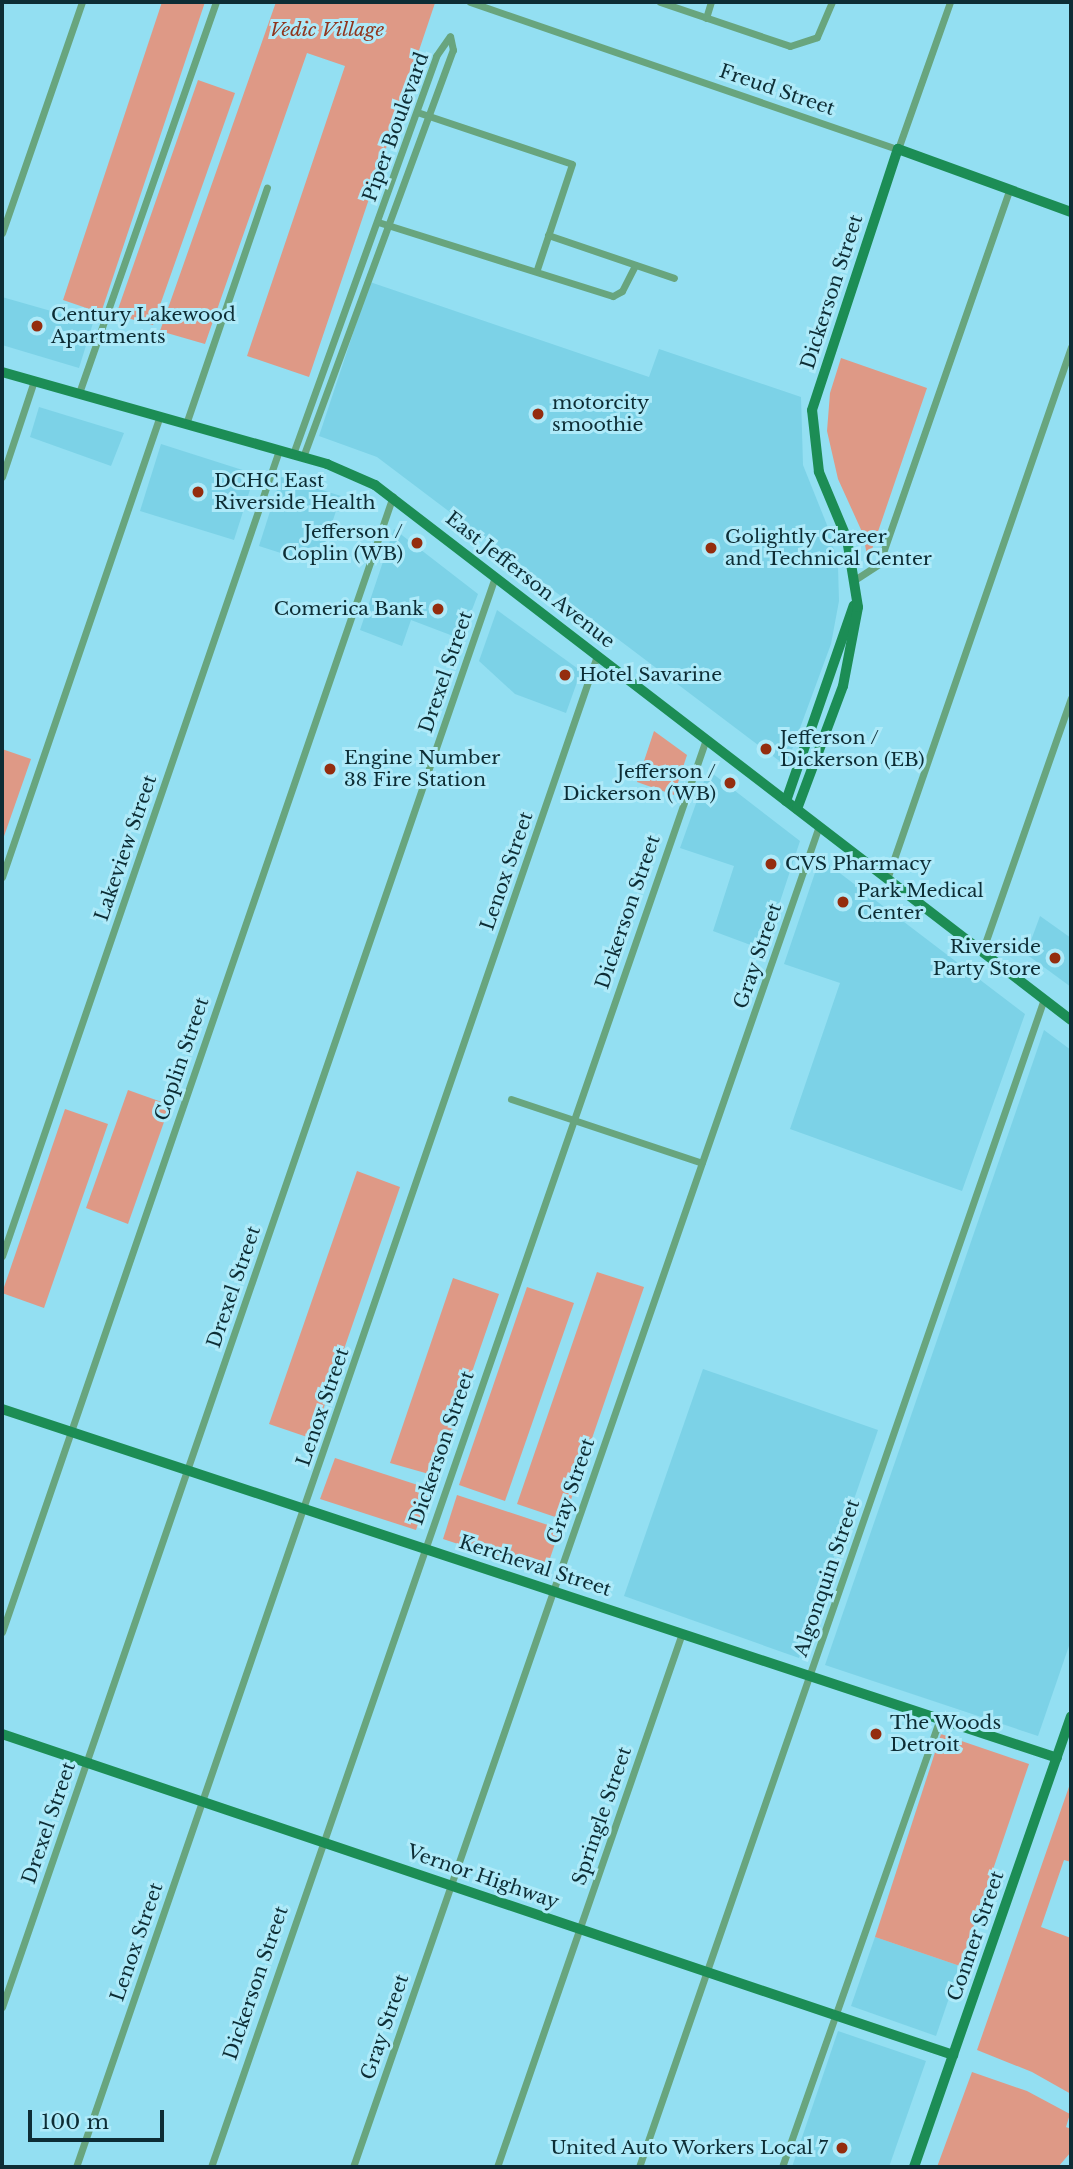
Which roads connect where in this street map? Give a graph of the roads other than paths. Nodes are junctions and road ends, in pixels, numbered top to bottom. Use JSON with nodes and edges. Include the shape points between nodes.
{"nodes":[{"id":1,"x":82,"y":2,"type":"edge"},
{"id":2,"x":216,"y":2,"type":"edge"},
{"id":3,"x":470,"y":2,"type":"edge"},
{"id":4,"x":660,"y":2,"type":"edge"},
{"id":5,"x":711,"y":2,"type":"edge"},
{"id":6,"x":832,"y":2,"type":"edge"},
{"id":7,"x":950,"y":2,"type":"edge"},
{"id":8,"x":706,"y":18,"type":"junction"},
{"id":9,"x":417,"y":112,"type":"junction"},
{"id":10,"x":428,"y":117,"type":"junction"},
{"id":11,"x":898,"y":149,"type":"junction"},
{"id":12,"x":267,"y":187,"type":"dead end"},
{"id":13,"x":1009,"y":190,"type":"junction"},
{"id":14,"x":1071,"y":212,"type":"edge"},
{"id":15,"x":378,"y":222,"type":"junction"},
{"id":16,"x":390,"y":226,"type":"junction"},
{"id":17,"x":2,"y":233,"type":"edge"},
{"id":18,"x":548,"y":235,"type":"junction"},
{"id":19,"x":635,"y":265,"type":"junction"},
{"id":20,"x":537,"y":270,"type":"junction"},
{"id":21,"x":674,"y":278,"type":"dead end"},
{"id":22,"x":1071,"y":346,"type":"edge"},
{"id":23,"x":2,"y":372,"type":"edge"},
{"id":24,"x":34,"y":381,"type":"junction"},
{"id":25,"x":79,"y":393,"type":"junction"},
{"id":26,"x":159,"y":416,"type":"junction"},
{"id":27,"x":186,"y":424,"type":"junction"},
{"id":28,"x":279,"y":450,"type":"junction"},
{"id":29,"x":298,"y":456,"type":"junction"},
{"id":30,"x":2,"y":477,"type":"edge"},
{"id":31,"x":393,"y":496,"type":"junction"},
{"id":32,"x":495,"y":577,"type":"junction"},
{"id":33,"x":856,"y":579,"type":"junction"},
{"id":34,"x":856,"y":598,"type":"junction"},
{"id":35,"x":597,"y":656,"type":"junction"},
{"id":36,"x":1071,"y":698,"type":"edge"},
{"id":37,"x":706,"y":739,"type":"junction"},
{"id":38,"x":786,"y":801,"type":"junction"},
{"id":39,"x":797,"y":809,"type":"junction"},
{"id":40,"x":819,"y":826,"type":"junction"},
{"id":41,"x":2,"y":877,"type":"edge"},
{"id":42,"x":887,"y":878,"type":"junction"},
{"id":43,"x":982,"y":952,"type":"junction"},
{"id":44,"x":1044,"y":999,"type":"junction"},
{"id":45,"x":1071,"y":1020,"type":"edge"},
{"id":46,"x":511,"y":1099,"type":"dead end"},
{"id":47,"x":574,"y":1120,"type":"junction"},
{"id":48,"x":702,"y":1163,"type":"junction"},
{"id":49,"x":2,"y":1256,"type":"edge"},
{"id":50,"x":2,"y":1409,"type":"edge"},
{"id":51,"x":71,"y":1432,"type":"junction"},
{"id":52,"x":187,"y":1471,"type":"junction"},
{"id":53,"x":304,"y":1509,"type":"junction"},
{"id":54,"x":426,"y":1549,"type":"junction"},
{"id":55,"x":553,"y":1591,"type":"junction"},
{"id":56,"x":2,"y":1632,"type":"edge"},
{"id":57,"x":682,"y":1633,"type":"junction"},
{"id":58,"x":810,"y":1676,"type":"junction"},
{"id":59,"x":1071,"y":1717,"type":"edge"},
{"id":60,"x":940,"y":1719,"type":"junction"},
{"id":61,"x":2,"y":1734,"type":"edge"},
{"id":62,"x":1057,"y":1758,"type":"junction"},
{"id":63,"x":86,"y":1762,"type":"junction"},
{"id":64,"x":202,"y":1801,"type":"junction"},
{"id":65,"x":323,"y":1842,"type":"junction"},
{"id":66,"x":452,"y":1885,"type":"junction"},
{"id":67,"x":579,"y":1928,"type":"junction"},
{"id":68,"x":708,"y":1971,"type":"junction"},
{"id":69,"x":2,"y":2007,"type":"edge"},
{"id":70,"x":835,"y":2014,"type":"junction"},
{"id":71,"x":953,"y":2055,"type":"junction"},
{"id":72,"x":76,"y":2167,"type":"edge"},
{"id":73,"x":211,"y":2167,"type":"edge"},
{"id":74,"x":353,"y":2167,"type":"edge"},
{"id":75,"x":497,"y":2167,"type":"edge"},
{"id":76,"x":639,"y":2167,"type":"edge"},
{"id":77,"x":782,"y":2167,"type":"edge"},
{"id":78,"x":914,"y":2167,"type":"edge"}],
"edges":[{"from":1,"to":17,"type":"street"},
{"from":2,"to":25,"type":"street"},
{"from":3,"to":11,"type":"street","name":"Freud Street"},
{"from":4,"to":8,"type":"street"},
{"from":5,"to":8,"type":"street"},
{"from":6,"to":8,"type":"street","via":[[821,32],[798,46]]},
{"from":7,"to":11,"type":"street","name":"Dickerson Street"},
{"from":9,"to":10,"type":"street"},
{"from":9,"to":10,"type":"street","name":"Piper Boulevard","via":[[436,57],[450,36],[453,50]]},
{"from":9,"to":15,"type":"street","name":"Piper Boulevard"},
{"from":10,"to":16,"type":"street","name":"Piper Boulevard"},
{"from":10,"to":18,"type":"street","via":[[572,164]]},
{"from":11,"to":13,"type":"street","name":"Freud Street"},
{"from":11,"to":33,"type":"street","name":"Dickerson Street","via":[[813,410],[819,472],[847,539]]},
{"from":12,"to":27,"type":"street"},
{"from":13,"to":14,"type":"street","name":"Freud Street"},
{"from":13,"to":33,"type":"street","via":[[880,564]]},
{"from":15,"to":16,"type":"street"},
{"from":15,"to":29,"type":"street","name":"Piper Boulevard"},
{"from":16,"to":20,"type":"street","via":[[488,259]]},
{"from":16,"to":29,"type":"street","name":"Piper Boulevard"},
{"from":18,"to":19,"type":"street"},
{"from":18,"to":20,"type":"street"},
{"from":19,"to":20,"type":"street","via":[[622,291],[613,296]]},
{"from":19,"to":21,"type":"street"},
{"from":22,"to":42,"type":"street"},
{"from":23,"to":24,"type":"street","name":"East Jefferson Avenue"},
{"from":24,"to":25,"type":"street","name":"East Jefferson Avenue"},
{"from":24,"to":30,"type":"street"},
{"from":25,"to":26,"type":"street","name":"East Jefferson Avenue"},
{"from":26,"to":27,"type":"street","name":"East Jefferson Avenue"},
{"from":26,"to":41,"type":"street"},
{"from":27,"to":28,"type":"street","name":"East Jefferson Avenue"},
{"from":28,"to":29,"type":"street","name":"East Jefferson Avenue"},
{"from":28,"to":49,"type":"street","name":"Lakeview Street"},
{"from":29,"to":31,"type":"street","name":"East Jefferson Avenue","via":[[350,472]]},
{"from":31,"to":32,"type":"street","name":"East Jefferson Avenue"},
{"from":31,"to":51,"type":"street","name":"Coplin Street"},
{"from":32,"to":35,"type":"street","name":"East Jefferson Avenue"},
{"from":32,"to":52,"type":"street","name":"Drexel Street"},
{"from":33,"to":34,"type":"street","name":"Dickerson Street"},
{"from":34,"to":38,"type":"street","name":"Dickerson Street"},
{"from":34,"to":39,"type":"street","name":"Dickerson Street","via":[[858,619],[844,686]]},
{"from":35,"to":37,"type":"street","name":"East Jefferson Avenue"},
{"from":35,"to":53,"type":"street","name":"Lenox Street"},
{"from":36,"to":43,"type":"street"},
{"from":37,"to":38,"type":"street","name":"East Jefferson Avenue"},
{"from":37,"to":47,"type":"street","name":"Dickerson Street"},
{"from":38,"to":39,"type":"street","name":"East Jefferson Avenue"},
{"from":39,"to":40,"type":"street","name":"East Jefferson Avenue"},
{"from":40,"to":42,"type":"street","name":"East Jefferson Avenue"},
{"from":40,"to":48,"type":"street","name":"Gray Street"},
{"from":42,"to":43,"type":"street","name":"East Jefferson Avenue"},
{"from":43,"to":44,"type":"street","name":"East Jefferson Avenue"},
{"from":44,"to":45,"type":"street","name":"East Jefferson Avenue"},
{"from":44,"to":58,"type":"street","name":"Algonquin Street"},
{"from":46,"to":47,"type":"street"},
{"from":47,"to":48,"type":"street"},
{"from":47,"to":54,"type":"street","name":"Dickerson Street"},
{"from":48,"to":55,"type":"street","name":"Gray Street"},
{"from":50,"to":51,"type":"street","name":"Kercheval Street"},
{"from":51,"to":52,"type":"street","name":"Kercheval Street"},
{"from":51,"to":56,"type":"street","name":"Coplin Street"},
{"from":52,"to":53,"type":"street","name":"Kercheval Street"},
{"from":52,"to":63,"type":"street","name":"Drexel Street"},
{"from":53,"to":54,"type":"street","name":"Kercheval Street"},
{"from":53,"to":64,"type":"street","name":"Lenox Street"},
{"from":54,"to":55,"type":"street","name":"Kercheval Street"},
{"from":54,"to":65,"type":"street","name":"Dickerson Street"},
{"from":55,"to":57,"type":"street","name":"Kercheval Street"},
{"from":55,"to":66,"type":"street","name":"Gray Street"},
{"from":57,"to":58,"type":"street","name":"Kercheval Street"},
{"from":57,"to":67,"type":"street","name":"Springle Street"},
{"from":58,"to":60,"type":"street","name":"Kercheval Street"},
{"from":58,"to":68,"type":"street","name":"Algonquin Street"},
{"from":59,"to":62,"type":"street","name":"Conner Street"},
{"from":60,"to":62,"type":"street","name":"Kercheval Street"},
{"from":60,"to":70,"type":"street"},
{"from":61,"to":63,"type":"street","name":"Vernor Highway"},
{"from":62,"to":71,"type":"street","name":"Conner Street"},
{"from":63,"to":64,"type":"street","name":"Vernor Highway"},
{"from":63,"to":69,"type":"street","name":"Drexel Street"},
{"from":64,"to":65,"type":"street","name":"Vernor Highway"},
{"from":64,"to":72,"type":"street","name":"Lenox Street"},
{"from":65,"to":66,"type":"street","name":"Vernor Highway"},
{"from":65,"to":73,"type":"street","name":"Dickerson Street"},
{"from":66,"to":67,"type":"street","name":"Vernor Highway"},
{"from":66,"to":74,"type":"street","name":"Gray Street"},
{"from":67,"to":68,"type":"street","name":"Vernor Highway"},
{"from":67,"to":75,"type":"street","name":"Springle Street"},
{"from":68,"to":70,"type":"street","name":"Vernor Highway"},
{"from":68,"to":76,"type":"street","name":"Algonquin Street"},
{"from":70,"to":71,"type":"street","name":"Vernor Highway"},
{"from":70,"to":77,"type":"street"},
{"from":71,"to":78,"type":"street","name":"Conner Street"}]}
